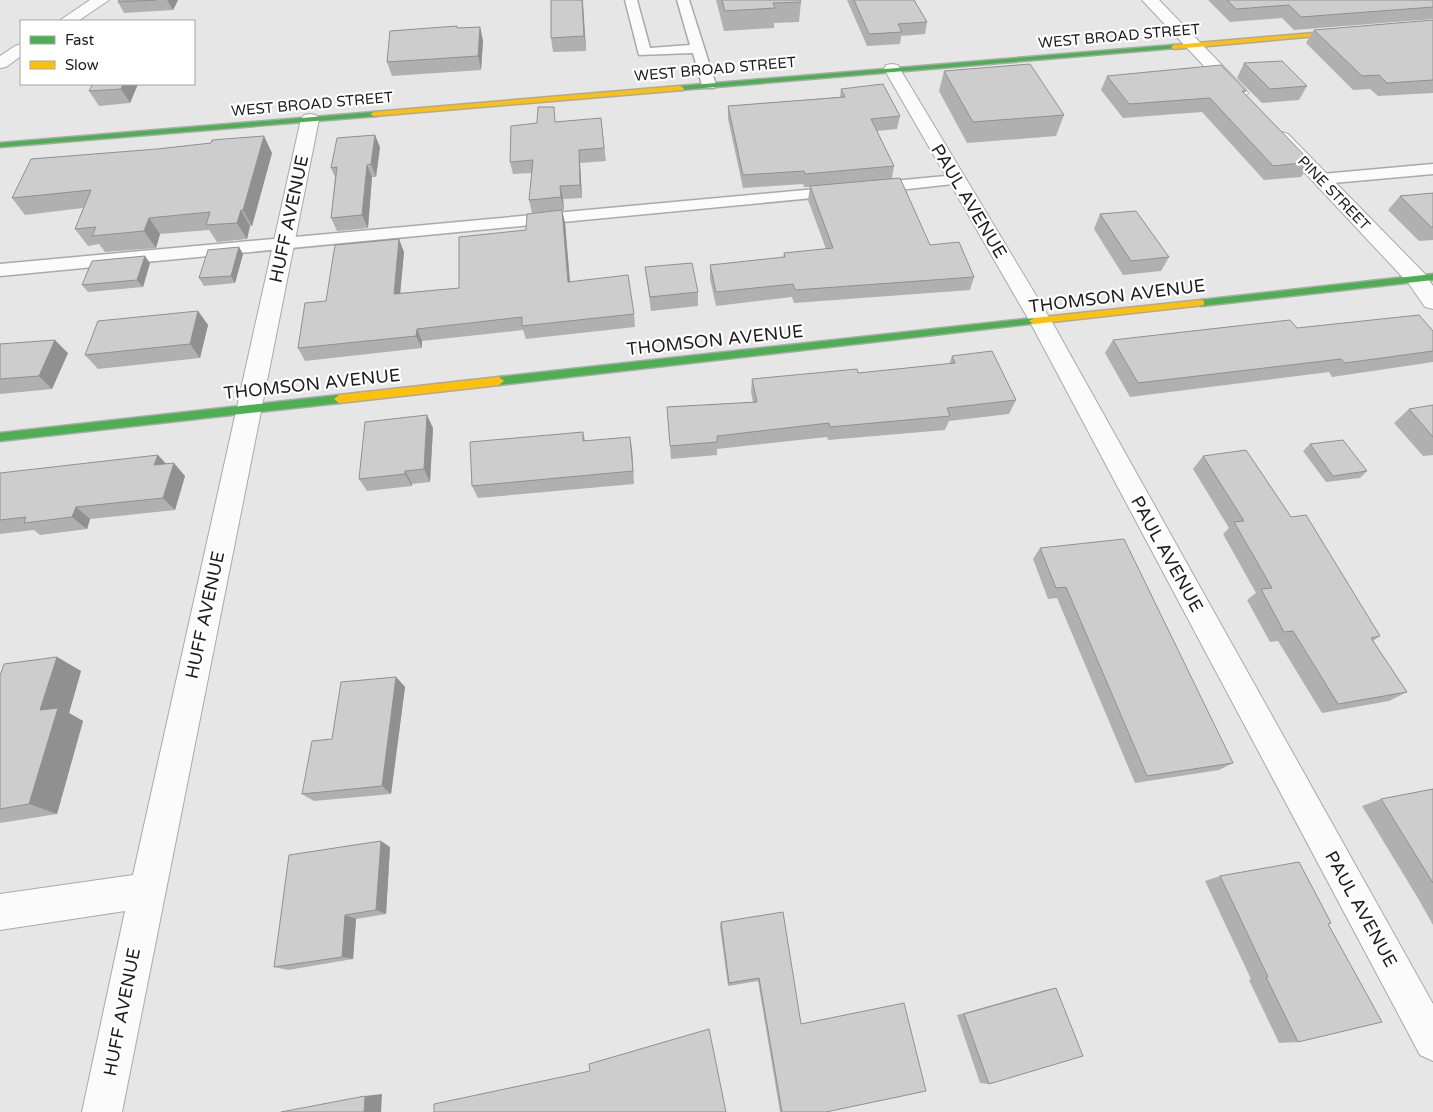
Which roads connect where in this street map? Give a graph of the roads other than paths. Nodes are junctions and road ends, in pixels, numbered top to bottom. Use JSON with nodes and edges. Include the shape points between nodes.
{"nodes":[{"id":1,"x":101,"y":0,"type":"edge"},
{"id":2,"x":631,"y":0,"type":"edge"},
{"id":3,"x":683,"y":0,"type":"edge"},
{"id":4,"x":1150,"y":0,"type":"edge"},
{"id":5,"x":69,"y":20,"type":"edge"},
{"id":6,"x":1356,"y":31,"type":"edge"},
{"id":7,"x":1193,"y":44,"type":"junction"},
{"id":8,"x":698,"y":49,"type":"junction"},
{"id":9,"x":20,"y":51,"type":"edge"},
{"id":10,"x":0,"y":63,"type":"edge"},
{"id":11,"x":892,"y":70,"type":"junction"},
{"id":12,"x":709,"y":85,"type":"junction"},
{"id":13,"x":1254,"y":108,"type":"edge"},
{"id":14,"x":310,"y":119,"type":"junction"},
{"id":15,"x":1267,"y":123,"type":"edge"},
{"id":16,"x":0,"y":144,"type":"edge"},
{"id":17,"x":1433,"y":168,"type":"edge"},
{"id":18,"x":956,"y":180,"type":"junction"},
{"id":19,"x":1322,"y":180,"type":"junction"},
{"id":20,"x":285,"y":243,"type":"junction"},
{"id":21,"x":0,"y":270,"type":"edge"},
{"id":22,"x":1425,"y":278,"type":"edge"},
{"id":23,"x":1433,"y":302,"type":"edge"},
{"id":24,"x":1041,"y":322,"type":"junction"},
{"id":25,"x":249,"y":409,"type":"junction"},
{"id":26,"x":0,"y":437,"type":"edge"},
{"id":27,"x":147,"y":890,"type":"junction"},
{"id":28,"x":0,"y":912,"type":"edge"},
{"id":29,"x":1433,"y":1042,"type":"edge"},
{"id":30,"x":102,"y":1112,"type":"edge"}],
"edges":[{"from":1,"to":5,"type":"street"},
{"from":2,"to":8,"type":"lane","via":[[644,52]]},
{"from":3,"to":8,"type":"lane"},
{"from":4,"to":7,"type":"street"},
{"from":6,"to":7,"type":"main road","name":"WEST BROAD STREET"},
{"from":7,"to":11,"type":"main road","name":"WEST BROAD STREET"},
{"from":7,"to":13,"type":"street"},
{"from":8,"to":12,"type":"lane"},
{"from":9,"to":10,"type":"street"},
{"from":11,"to":12,"type":"main road","name":"WEST BROAD STREET"},
{"from":11,"to":18,"type":"street","name":"PAUL AVENUE"},
{"from":12,"to":14,"type":"main road","name":"WEST BROAD STREET"},
{"from":14,"to":16,"type":"main road","name":"WEST BROAD STREET"},
{"from":14,"to":20,"type":"street","name":"HUFF AVENUE"},
{"from":15,"to":19,"type":"street","name":"PINE STREET"},
{"from":17,"to":19,"type":"lane"},
{"from":18,"to":20,"type":"lane"},
{"from":18,"to":24,"type":"street","name":"PAUL AVENUE"},
{"from":19,"to":22,"type":"street","name":"PINE STREET"},
{"from":20,"to":21,"type":"lane"},
{"from":20,"to":25,"type":"street","name":"HUFF AVENUE"},
{"from":22,"to":23,"type":"street","name":"PINE STREET"},
{"from":22,"to":24,"type":"main road","name":"THOMSON AVENUE"},
{"from":24,"to":25,"type":"main road","name":"THOMSON AVENUE"},
{"from":24,"to":29,"type":"street","name":"PAUL AVENUE"},
{"from":25,"to":26,"type":"main road","name":"THOMSON AVENUE"},
{"from":25,"to":27,"type":"street","name":"HUFF AVENUE"},
{"from":27,"to":28,"type":"street"},
{"from":27,"to":30,"type":"street","name":"HUFF AVENUE"}]}
